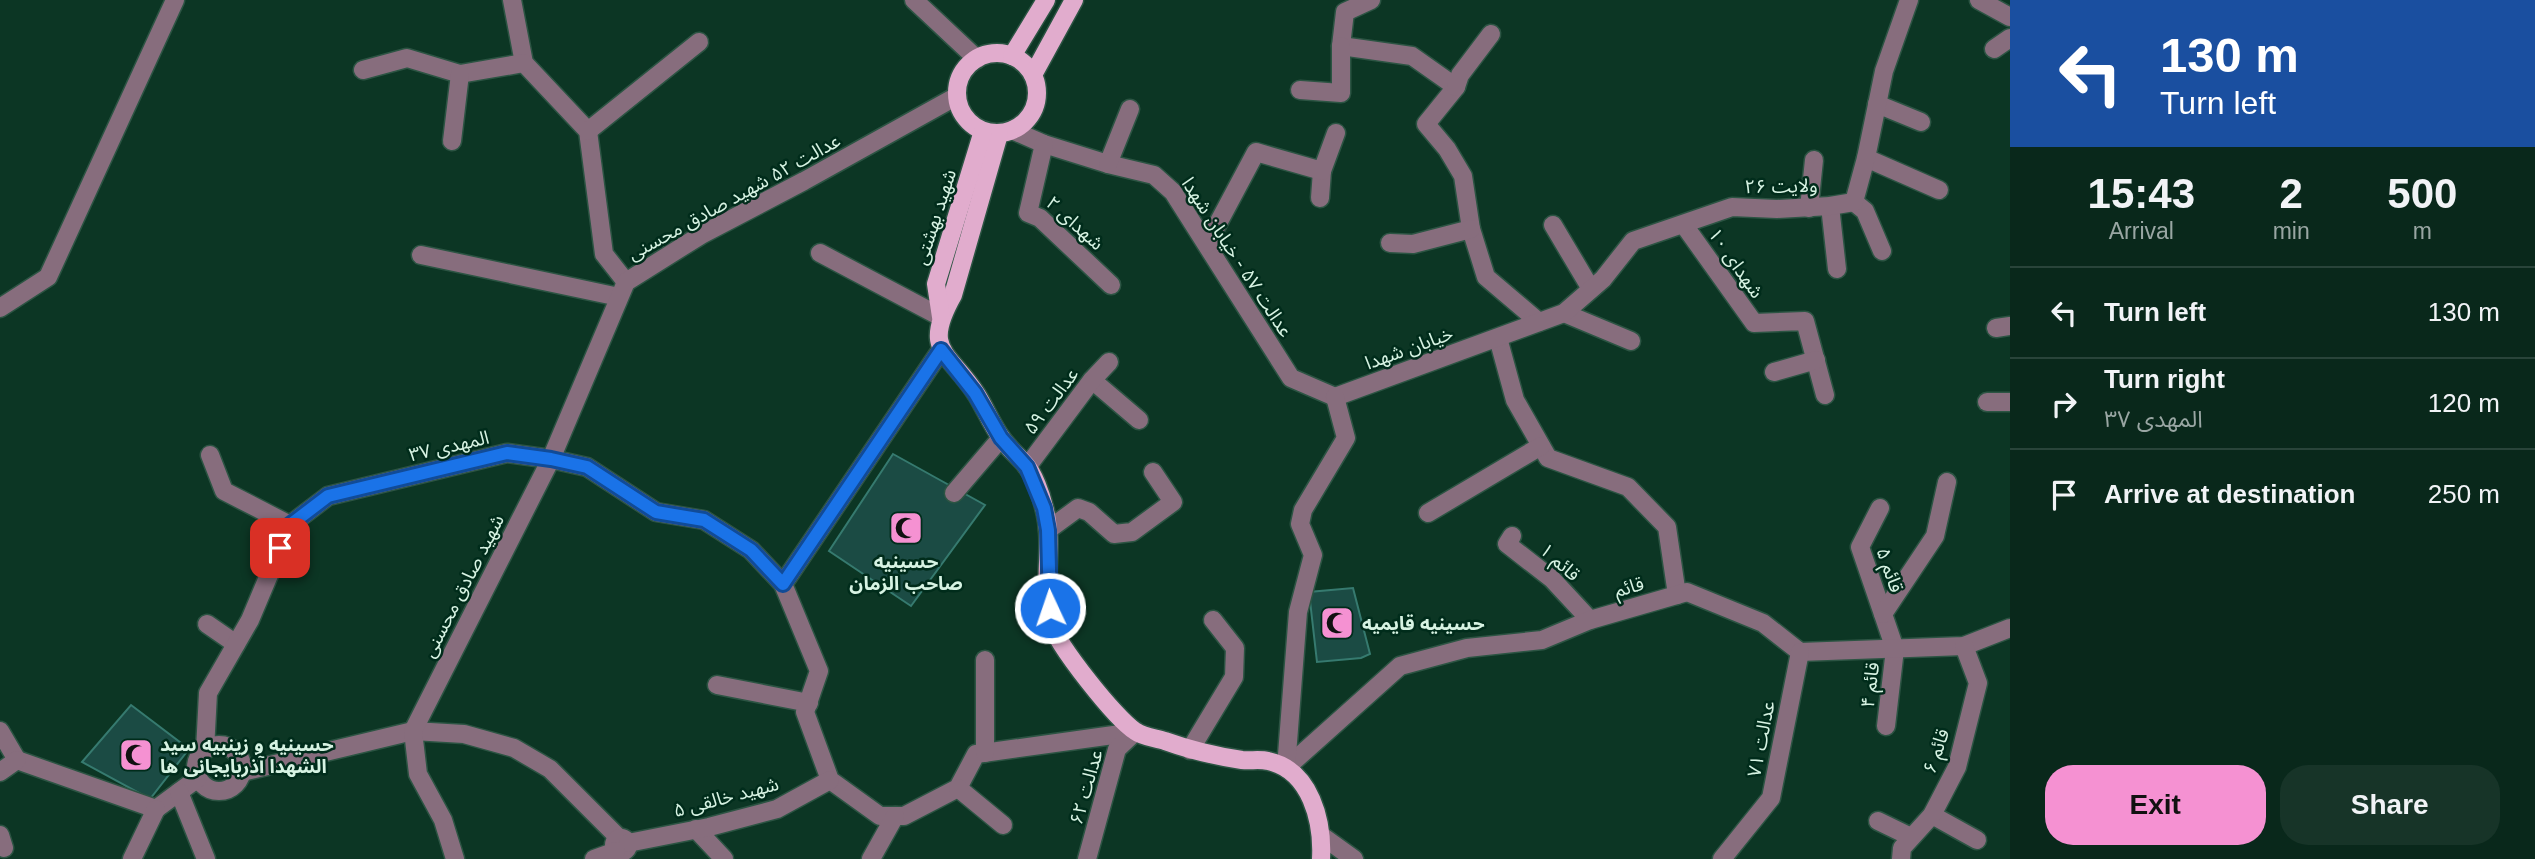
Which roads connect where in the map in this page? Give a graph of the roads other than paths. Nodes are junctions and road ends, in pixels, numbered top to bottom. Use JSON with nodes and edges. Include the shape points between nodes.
{"nodes":[{"id":1,"x":175,"y":0,"type":"edge"},
{"id":2,"x":512,"y":0,"type":"edge"},
{"id":3,"x":914,"y":0,"type":"edge"},
{"id":4,"x":1045,"y":0,"type":"edge"},
{"id":5,"x":1074,"y":0,"type":"edge"},
{"id":6,"x":1371,"y":0,"type":"edge"},
{"id":7,"x":1909,"y":0,"type":"edge"},
{"id":8,"x":1979,"y":0,"type":"edge"},
{"id":9,"x":2010,"y":17,"type":"edge"},
{"id":10,"x":1491,"y":34,"type":"dead end"},
{"id":11,"x":2010,"y":38,"type":"edge"},
{"id":12,"x":699,"y":42,"type":"dead end"},
{"id":13,"x":1341,"y":46,"type":"junction"},
{"id":14,"x":1994,"y":48,"type":"dead end"},
{"id":15,"x":1012,"y":56,"type":"junction"},
{"id":16,"x":977,"y":59,"type":"junction"},
{"id":17,"x":524,"y":63,"type":"junction"},
{"id":18,"x":363,"y":70,"type":"dead end"},
{"id":19,"x":460,"y":74,"type":"junction"},
{"id":20,"x":1033,"y":75,"type":"junction"},
{"id":21,"x":1456,"y":87,"type":"junction"},
{"id":22,"x":1300,"y":90,"type":"dead end"},
{"id":23,"x":957,"y":96,"type":"junction"},
{"id":24,"x":1877,"y":104,"type":"junction"},
{"id":25,"x":1130,"y":109,"type":"dead end"},
{"id":26,"x":1921,"y":122,"type":"dead end"},
{"id":27,"x":588,"y":131,"type":"junction"},
{"id":28,"x":998,"y":132,"type":"junction"},
{"id":29,"x":1336,"y":134,"type":"dead end"},
{"id":30,"x":452,"y":141,"type":"dead end"},
{"id":31,"x":1044,"y":144,"type":"junction"},
{"id":32,"x":1866,"y":158,"type":"junction"},
{"id":33,"x":1814,"y":160,"type":"dead end"},
{"id":34,"x":1108,"y":164,"type":"junction"},
{"id":35,"x":1322,"y":171,"type":"junction"},
{"id":36,"x":1939,"y":190,"type":"dead end"},
{"id":37,"x":1320,"y":198,"type":"dead end"},
{"id":38,"x":1854,"y":202,"type":"junction"},
{"id":39,"x":1830,"y":206,"type":"junction"},
{"id":40,"x":1810,"y":208,"type":"junction"},
{"id":41,"x":1553,"y":225,"type":"dead end"},
{"id":42,"x":1684,"y":225,"type":"junction"},
{"id":43,"x":1471,"y":229,"type":"junction"},
{"id":44,"x":1390,"y":243,"type":"dead end"},
{"id":45,"x":1207,"y":244,"type":"junction"},
{"id":46,"x":1882,"y":251,"type":"dead end"},
{"id":47,"x":820,"y":253,"type":"dead end"},
{"id":48,"x":421,"y":254,"type":"dead end"},
{"id":49,"x":1837,"y":269,"type":"dead end"},
{"id":50,"x":1111,"y":285,"type":"dead end"},
{"id":51,"x":623,"y":289,"type":"junction"},
{"id":52,"x":1591,"y":289,"type":"junction"},
{"id":53,"x":0,"y":308,"type":"edge"},
{"id":54,"x":1564,"y":313,"type":"junction"},
{"id":55,"x":941,"y":317,"type":"junction"},
{"id":56,"x":1539,"y":322,"type":"junction"},
{"id":57,"x":1498,"y":338,"type":"junction"},
{"id":58,"x":1631,"y":341,"type":"dead end"},
{"id":59,"x":941,"y":350,"type":"junction"},
{"id":60,"x":1816,"y":360,"type":"junction"},
{"id":61,"x":1109,"y":362,"type":"dead end"},
{"id":62,"x":1774,"y":372,"type":"dead end"},
{"id":63,"x":1092,"y":380,"type":"junction"},
{"id":64,"x":1825,"y":395,"type":"dead end"},
{"id":65,"x":1335,"y":397,"type":"junction"},
{"id":66,"x":1987,"y":402,"type":"dead end"},
{"id":67,"x":2010,"y":402,"type":"edge"},
{"id":68,"x":1139,"y":420,"type":"dead end"},
{"id":69,"x":1001,"y":438,"type":"junction"},
{"id":70,"x":1542,"y":446,"type":"junction"},
{"id":71,"x":210,"y":456,"type":"dead end"},
{"id":72,"x":551,"y":459,"type":"junction"},
{"id":73,"x":1027,"y":467,"type":"junction"},
{"id":74,"x":1153,"y":472,"type":"dead end"},
{"id":75,"x":1947,"y":482,"type":"dead end"},
{"id":76,"x":954,"y":493,"type":"dead end"},
{"id":77,"x":1880,"y":508,"type":"dead end"},
{"id":78,"x":1428,"y":513,"type":"dead end"},
{"id":79,"x":290,"y":525,"type":"junction"},
{"id":80,"x":1048,"y":530,"type":"junction"},
{"id":81,"x":1511,"y":536,"type":"dead end"},
{"id":82,"x":783,"y":584,"type":"junction"},
{"id":83,"x":1677,"y":595,"type":"junction"},
{"id":84,"x":1883,"y":614,"type":"junction"},
{"id":85,"x":1213,"y":620,"type":"dead end"},
{"id":86,"x":1590,"y":620,"type":"junction"},
{"id":87,"x":207,"y":624,"type":"dead end"},
{"id":88,"x":2010,"y":628,"type":"edge"},
{"id":89,"x":236,"y":644,"type":"junction"},
{"id":90,"x":1964,"y":646,"type":"junction"},
{"id":91,"x":1895,"y":649,"type":"junction"},
{"id":92,"x":1800,"y":652,"type":"junction"},
{"id":93,"x":985,"y":660,"type":"dead end"},
{"id":94,"x":717,"y":685,"type":"dead end"},
{"id":95,"x":808,"y":703,"type":"junction"},
{"id":96,"x":1886,"y":726,"type":"dead end"},
{"id":97,"x":0,"y":731,"type":"edge"},
{"id":98,"x":413,"y":732,"type":"junction"},
{"id":99,"x":1135,"y":732,"type":"junction"},
{"id":100,"x":205,"y":750,"type":"junction"},
{"id":101,"x":1190,"y":750,"type":"junction"},
{"id":102,"x":985,"y":753,"type":"junction"},
{"id":103,"x":17,"y":760,"type":"junction"},
{"id":104,"x":1286,"y":768,"type":"junction"},
{"id":105,"x":0,"y":772,"type":"edge"},
{"id":106,"x":242,"y":772,"type":"junction"},
{"id":107,"x":198,"y":778,"type":"junction"},
{"id":108,"x":830,"y":780,"type":"junction"},
{"id":109,"x":958,"y":788,"type":"junction"},
{"id":110,"x":179,"y":792,"type":"junction"},
{"id":111,"x":156,"y":809,"type":"junction"},
{"id":112,"x":1932,"y":815,"type":"junction"},
{"id":113,"x":895,"y":816,"type":"junction"},
{"id":114,"x":1878,"y":821,"type":"dead end"},
{"id":115,"x":1003,"y":825,"type":"dead end"},
{"id":116,"x":696,"y":829,"type":"junction"},
{"id":117,"x":1322,"y":836,"type":"junction"},
{"id":118,"x":1911,"y":838,"type":"junction"},
{"id":119,"x":142,"y":839,"type":"junction"},
{"id":120,"x":1977,"y":840,"type":"dead end"},
{"id":121,"x":621,"y":844,"type":"junction"},
{"id":122,"x":132,"y":859,"type":"edge"},
{"id":123,"x":149,"y":859,"type":"edge"},
{"id":124,"x":206,"y":859,"type":"edge"},
{"id":125,"x":455,"y":859,"type":"edge"},
{"id":126,"x":594,"y":859,"type":"edge"},
{"id":127,"x":724,"y":859,"type":"edge"},
{"id":128,"x":871,"y":859,"type":"edge"},
{"id":129,"x":1087,"y":859,"type":"edge"},
{"id":130,"x":1321,"y":859,"type":"edge"},
{"id":131,"x":1354,"y":859,"type":"edge"},
{"id":132,"x":1722,"y":859,"type":"edge"},
{"id":133,"x":1901,"y":859,"type":"edge"}],
"edges":[{"from":1,"to":53,"type":"street","via":[[48,277]]},
{"from":2,"to":17,"type":"street"},
{"from":3,"to":16,"type":"street"},
{"from":4,"to":15,"type":"main road"},
{"from":5,"to":20,"type":"main road"},
{"from":6,"to":13,"type":"street","via":[[1345,12]]},
{"from":7,"to":24,"type":"street"},
{"from":8,"to":9,"type":"street"},
{"from":10,"to":21,"type":"street"},
{"from":11,"to":14,"type":"street"},
{"from":12,"to":27,"type":"street"},
{"from":13,"to":21,"type":"street","via":[[1412,56]]},
{"from":13,"to":22,"type":"street","via":[[1341,93]]},
{"from":15,"to":16,"type":"main road","via":[[988,54]]},
{"from":15,"to":20,"type":"main road"},
{"from":16,"to":23,"type":"main road","via":[[961,74]]},
{"from":17,"to":19,"type":"street"},
{"from":17,"to":27,"type":"street"},
{"from":18,"to":19,"type":"street","via":[[407,58]]},
{"from":19,"to":30,"type":"street"},
{"from":20,"to":28,"type":"main road","via":[[1037,101],[1032,113],[1023,124]]},
{"from":21,"to":43,"type":"street","via":[[1426,124],[1463,176]]},
{"from":23,"to":28,"type":"main road","via":[[970,123]]},
{"from":23,"to":51,"type":"street","name":"عدالت ۵۲ شهید صادق محسنی","via":[[701,235]]},
{"from":24,"to":26,"type":"street"},
{"from":24,"to":32,"type":"street"},
{"from":25,"to":34,"type":"street"},
{"from":27,"to":51,"type":"street","via":[[604,254]]},
{"from":28,"to":31,"type":"street","name":"عدالت ۵۷ - خیابان شهدا"},
{"from":28,"to":55,"type":"main road","name":"شهید بهشتی","via":[[936,284]]},
{"from":29,"to":35,"type":"street"},
{"from":31,"to":34,"type":"street","name":"عدالت ۵۷ - خیابان شهدا"},
{"from":31,"to":50,"type":"street","name":"شهدای ۲","via":[[1028,213],[1040,218]]},
{"from":32,"to":36,"type":"street"},
{"from":32,"to":38,"type":"street"},
{"from":33,"to":40,"type":"street"},
{"from":34,"to":45,"type":"street","name":"عدالت ۵۷ - خیابان شهدا","via":[[1154,175],[1173,192]]},
{"from":35,"to":37,"type":"street"},
{"from":35,"to":45,"type":"street","via":[[1256,152]]},
{"from":38,"to":39,"type":"street","name":"ولایت ۲۶"},
{"from":38,"to":46,"type":"street","via":[[1865,211]]},
{"from":39,"to":40,"type":"street","name":"ولایت ۲۶"},
{"from":39,"to":49,"type":"street"},
{"from":40,"to":42,"type":"street","name":"ولایت ۲۶","via":[[1732,207]]},
{"from":41,"to":52,"type":"street"},
{"from":42,"to":52,"type":"street","name":"ولایت ۲۶","via":[[1633,242]]},
{"from":42,"to":60,"type":"street","name":"شهدای ۱۰","via":[[1754,323],[1805,321]]},
{"from":43,"to":44,"type":"street","via":[[1413,244]]},
{"from":43,"to":56,"type":"street","via":[[1486,277]]},
{"from":45,"to":65,"type":"street","name":"عدالت ۵۷ - خیابان شهدا","via":[[1291,378]]},
{"from":47,"to":55,"type":"street"},
{"from":48,"to":51,"type":"street"},
{"from":51,"to":72,"type":"street"},
{"from":52,"to":54,"type":"street","name":"ولایت ۲۶"},
{"from":54,"to":56,"type":"street","name":"ولایت ۲۶"},
{"from":54,"to":58,"type":"street"},
{"from":55,"to":59,"type":"main road","name":"شهید بهشتی"},
{"from":56,"to":57,"type":"street","name":"ولایت ۲۶"},
{"from":57,"to":65,"type":"street","name":"خیابان شهدا"},
{"from":57,"to":70,"type":"street","via":[[1515,400]]},
{"from":59,"to":69,"type":"main road","via":[[975,393]]},
{"from":59,"to":82,"type":"street"},
{"from":60,"to":62,"type":"street"},
{"from":60,"to":64,"type":"street","name":"شهدای ۱۰"},
{"from":61,"to":63,"type":"street","name":"عدالت ۵۹"},
{"from":63,"to":68,"type":"street"},
{"from":63,"to":73,"type":"street","name":"عدالت ۵۹"},
{"from":65,"to":104,"type":"street","via":[[1346,438],[1303,510],[1300,524],[1313,555],[1298,612]]},
{"from":66,"to":67,"type":"street"},
{"from":69,"to":73,"type":"main road"},
{"from":69,"to":76,"type":"street"},
{"from":70,"to":78,"type":"street"},
{"from":70,"to":83,"type":"street","via":[[1548,458],[1628,487],[1667,527]]},
{"from":71,"to":79,"type":"street","via":[[224,491]]},
{"from":72,"to":79,"type":"street","name":"المهدی ۳۷","via":[[507,453],[328,496]]},
{"from":72,"to":82,"type":"street","name":"المهدی ۳۷","via":[[587,467],[656,512],[704,520],[751,550]]},
{"from":72,"to":98,"type":"street","name":"شهید صادق محسنی"},
{"from":73,"to":80,"type":"main road"},
{"from":74,"to":80,"type":"street","via":[[1173,502],[1132,532],[1114,534],[1078,508]]},
{"from":75,"to":84,"type":"street","via":[[1936,536]]},
{"from":77,"to":84,"type":"street","name":"قائم ۵","via":[[1860,547]]},
{"from":79,"to":89,"type":"street","name":"المهدی ۳۷"},
{"from":80,"to":99,"type":"main road","via":[[1051,624],[1077,666]]},
{"from":81,"to":86,"type":"street","name":"قائم ۱","via":[[1507,544],[1552,579]]},
{"from":82,"to":95,"type":"street","name":"المهدی ۳۷","via":[[819,671]]},
{"from":83,"to":86,"type":"street","name":"قائم"},
{"from":83,"to":92,"type":"street","name":"قائم","via":[[1687,592],[1763,623]]},
{"from":84,"to":91,"type":"street","name":"قائم ۵"},
{"from":85,"to":101,"type":"street","via":[[1234,648],[1234,677]]},
{"from":86,"to":104,"type":"street","name":"قائم","via":[[1542,640],[1467,648],[1400,666]]},
{"from":87,"to":89,"type":"street"},
{"from":88,"to":90,"type":"street"},
{"from":89,"to":100,"type":"street","name":"المهدی ۳۷","via":[[208,693]]},
{"from":90,"to":91,"type":"street"},
{"from":90,"to":112,"type":"street","name":"قائم ۶","via":[[1978,682],[1957,767]]},
{"from":91,"to":92,"type":"street"},
{"from":91,"to":96,"type":"street","name":"قائم ۴"},
{"from":92,"to":132,"type":"street","name":"عدالت ۷۱","via":[[1771,798]]},
{"from":93,"to":102,"type":"street"},
{"from":94,"to":95,"type":"street"},
{"from":95,"to":108,"type":"street","via":[[806,712]]},
{"from":97,"to":103,"type":"street"},
{"from":98,"to":106,"type":"street"},
{"from":98,"to":121,"type":"street","via":[[464,734],[514,748],[550,769]]},
{"from":98,"to":125,"type":"street","via":[[418,774],[443,820]]},
{"from":99,"to":101,"type":"main road"},
{"from":99,"to":102,"type":"street"},
{"from":99,"to":129,"type":"street","name":"عدالت ۶۲","via":[[1117,749]]},
{"from":100,"to":106,"type":"street","via":[[218,745],[231,748],[240,759]]},
{"from":100,"to":107,"type":"street","via":[[197,763]]},
{"from":101,"to":104,"type":"main road","via":[[1269,761]]},
{"from":102,"to":109,"type":"street","via":[[976,754]]},
{"from":103,"to":105,"type":"street"},
{"from":103,"to":111,"type":"street"},
{"from":104,"to":117,"type":"main road","via":[[1306,787]]},
{"from":106,"to":107,"type":"street","via":[[235,785],[222,791],[208,788]]},
{"from":107,"to":110,"type":"street"},
{"from":108,"to":113,"type":"street","via":[[880,816]]},
{"from":108,"to":116,"type":"street","name":"شهید خالقی ۵","via":[[777,809]]},
{"from":109,"to":113,"type":"street","via":[[904,816]]},
{"from":109,"to":115,"type":"street"},
{"from":110,"to":111,"type":"street"},
{"from":110,"to":124,"type":"street"},
{"from":111,"to":119,"type":"street"},
{"from":112,"to":118,"type":"street","name":"قائم ۶"},
{"from":112,"to":120,"type":"street"},
{"from":113,"to":128,"type":"street"},
{"from":114,"to":118,"type":"street"},
{"from":116,"to":121,"type":"street","name":"شهید خالقی ۵"},
{"from":116,"to":127,"type":"street"},
{"from":117,"to":130,"type":"main road"},
{"from":117,"to":131,"type":"street"},
{"from":118,"to":133,"type":"street","name":"قائم ۶","via":[[1902,848]]},
{"from":119,"to":122,"type":"street"},
{"from":119,"to":123,"type":"street"},
{"from":121,"to":126,"type":"street","name":"شهید خالقی ۵"}]}
